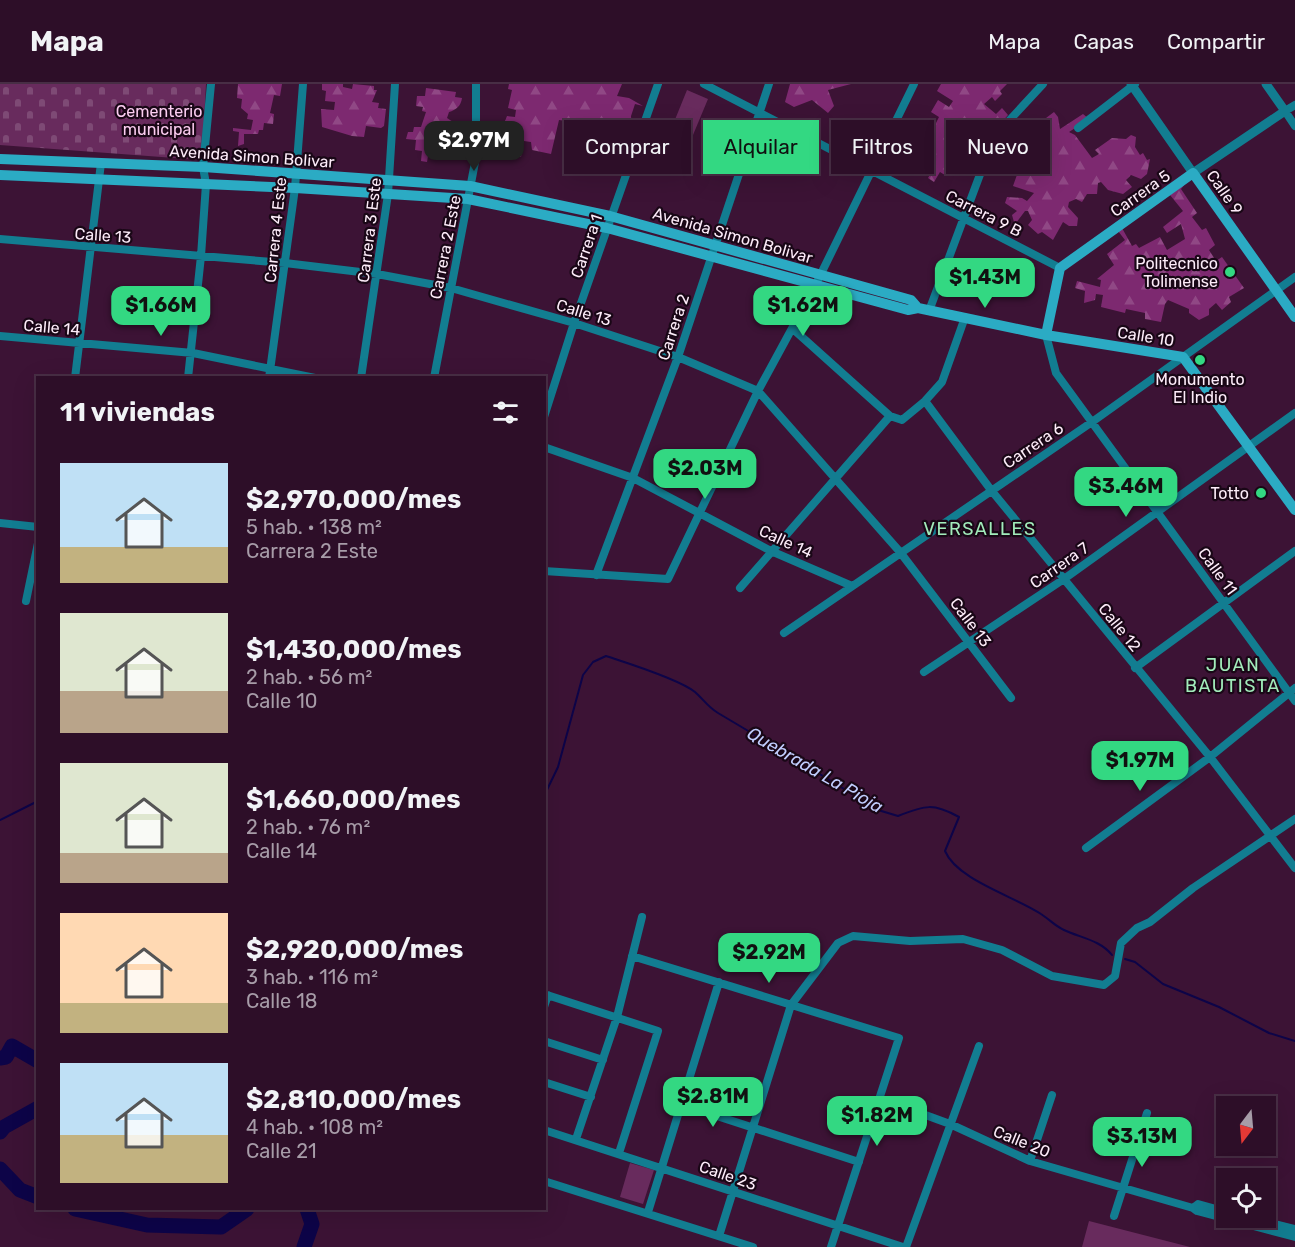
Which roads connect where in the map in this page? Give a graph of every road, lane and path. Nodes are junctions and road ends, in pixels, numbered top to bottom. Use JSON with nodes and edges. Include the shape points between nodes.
{"nodes":[{"id":1,"x":211,"y":84,"type":"edge"},
{"id":2,"x":303,"y":84,"type":"edge"},
{"id":3,"x":395,"y":84,"type":"edge"},
{"id":4,"x":476,"y":84,"type":"edge"},
{"id":5,"x":658,"y":84,"type":"edge"},
{"id":6,"x":704,"y":84,"type":"edge"},
{"id":7,"x":769,"y":84,"type":"edge"},
{"id":8,"x":914,"y":84,"type":"edge"},
{"id":9,"x":1043,"y":84,"type":"edge"},
{"id":10,"x":1266,"y":84,"type":"edge"},
{"id":11,"x":1133,"y":85,"type":"edge"},
{"id":12,"x":1295,"y":105,"type":"edge"},
{"id":13,"x":1285,"y":111,"type":"junction"},
{"id":14,"x":758,"y":112,"type":"junction"},
{"id":15,"x":896,"y":120,"type":"edge"},
{"id":16,"x":1295,"y":126,"type":"edge"},
{"id":17,"x":1078,"y":128,"type":"dead end"},
{"id":18,"x":831,"y":150,"type":"edge"},
{"id":19,"x":0,"y":159,"type":"edge"},
{"id":20,"x":101,"y":163,"type":"junction"},
{"id":21,"x":203,"y":167,"type":"junction"},
{"id":22,"x":295,"y":173,"type":"junction"},
{"id":23,"x":1193,"y":173,"type":"junction"},
{"id":24,"x":868,"y":174,"type":"edge"},
{"id":25,"x":878,"y":174,"type":"edge"},
{"id":26,"x":0,"y":175,"type":"edge"},
{"id":27,"x":98,"y":178,"type":"junction"},
{"id":28,"x":389,"y":182,"type":"junction"},
{"id":29,"x":206,"y":183,"type":"junction"},
{"id":30,"x":470,"y":186,"type":"junction"},
{"id":31,"x":295,"y":188,"type":"junction"},
{"id":32,"x":388,"y":194,"type":"junction"},
{"id":33,"x":468,"y":199,"type":"junction"},
{"id":34,"x":610,"y":216,"type":"junction"},
{"id":35,"x":965,"y":219,"type":"junction"},
{"id":36,"x":607,"y":228,"type":"junction"},
{"id":37,"x":0,"y":239,"type":"edge"},
{"id":38,"x":714,"y":245,"type":"junction"},
{"id":39,"x":90,"y":248,"type":"junction"},
{"id":40,"x":201,"y":256,"type":"junction"},
{"id":41,"x":710,"y":257,"type":"junction"},
{"id":42,"x":285,"y":263,"type":"junction"},
{"id":43,"x":1060,"y":268,"type":"junction"},
{"id":44,"x":377,"y":274,"type":"junction"},
{"id":45,"x":1295,"y":277,"type":"edge"},
{"id":46,"x":818,"y":281,"type":"junction"},
{"id":47,"x":451,"y":288,"type":"junction"},
{"id":48,"x":1276,"y":291,"type":"junction"},
{"id":49,"x":924,"y":310,"type":"junction"},
{"id":50,"x":1295,"y":318,"type":"edge"},
{"id":51,"x":964,"y":320,"type":"junction"},
{"id":52,"x":574,"y":323,"type":"junction"},
{"id":53,"x":793,"y":329,"type":"junction"},
{"id":54,"x":1046,"y":335,"type":"junction"},
{"id":55,"x":0,"y":336,"type":"edge"},
{"id":56,"x":81,"y":343,"type":"junction"},
{"id":57,"x":193,"y":353,"type":"junction"},
{"id":58,"x":678,"y":357,"type":"junction"},
{"id":59,"x":1183,"y":357,"type":"junction"},
{"id":60,"x":271,"y":368,"type":"junction"},
{"id":61,"x":75,"y":376,"type":"edge"},
{"id":62,"x":188,"y":376,"type":"edge"},
{"id":63,"x":269,"y":376,"type":"edge"},
{"id":64,"x":306,"y":376,"type":"edge"},
{"id":65,"x":361,"y":376,"type":"edge"},
{"id":66,"x":434,"y":376,"type":"edge"},
{"id":67,"x":758,"y":391,"type":"junction"},
{"id":68,"x":925,"y":401,"type":"junction"},
{"id":69,"x":546,"y":411,"type":"edge"},
{"id":70,"x":1295,"y":413,"type":"edge"},
{"id":71,"x":890,"y":416,"type":"junction"},
{"id":72,"x":1092,"y":422,"type":"junction"},
{"id":73,"x":1249,"y":446,"type":"junction"},
{"id":74,"x":546,"y":448,"type":"edge"},
{"id":75,"x":836,"y":477,"type":"junction"},
{"id":76,"x":633,"y":478,"type":"junction"},
{"id":77,"x":991,"y":490,"type":"junction"},
{"id":78,"x":1295,"y":510,"type":"edge"},
{"id":79,"x":1158,"y":511,"type":"junction"},
{"id":80,"x":699,"y":512,"type":"junction"},
{"id":81,"x":0,"y":523,"type":"edge"},
{"id":82,"x":36,"y":527,"type":"edge"},
{"id":83,"x":771,"y":551,"type":"junction"},
{"id":84,"x":1295,"y":551,"type":"edge"},
{"id":85,"x":900,"y":552,"type":"junction"},
{"id":86,"x":36,"y":553,"type":"edge"},
{"id":87,"x":546,"y":571,"type":"edge"},
{"id":88,"x":596,"y":575,"type":"junction"},
{"id":89,"x":1064,"y":579,"type":"junction"},
{"id":90,"x":852,"y":586,"type":"junction"},
{"id":91,"x":740,"y":588,"type":"dead end"},
{"id":92,"x":26,"y":601,"type":"dead end"},
{"id":93,"x":1224,"y":602,"type":"junction"},
{"id":94,"x":784,"y":633,"type":"dead end"},
{"id":95,"x":970,"y":642,"type":"junction"},
{"id":96,"x":1135,"y":668,"type":"junction"},
{"id":97,"x":924,"y":672,"type":"dead end"},
{"id":98,"x":1292,"y":690,"type":"edge"},
{"id":99,"x":1011,"y":698,"type":"dead end"},
{"id":100,"x":1295,"y":701,"type":"edge"},
{"id":101,"x":1210,"y":757,"type":"junction"},
{"id":102,"x":1295,"y":819,"type":"edge"},
{"id":103,"x":1272,"y":837,"type":"junction"},
{"id":104,"x":1086,"y":848,"type":"dead end"},
{"id":105,"x":1295,"y":868,"type":"edge"},
{"id":106,"x":642,"y":917,"type":"dead end"},
{"id":107,"x":632,"y":956,"type":"junction"},
{"id":108,"x":719,"y":982,"type":"junction"},
{"id":109,"x":546,"y":994,"type":"edge"},
{"id":110,"x":791,"y":1005,"type":"junction"},
{"id":111,"x":617,"y":1017,"type":"junction"},
{"id":112,"x":546,"y":1042,"type":"edge"},
{"id":113,"x":979,"y":1046,"type":"dead end"},
{"id":114,"x":603,"y":1060,"type":"junction"},
{"id":115,"x":546,"y":1083,"type":"edge"},
{"id":116,"x":1052,"y":1095,"type":"dead end"},
{"id":117,"x":591,"y":1097,"type":"junction"},
{"id":118,"x":879,"y":1098,"type":"junction"},
{"id":119,"x":680,"y":1104,"type":"junction"},
{"id":120,"x":1147,"y":1113,"type":"dead end"},
{"id":121,"x":950,"y":1124,"type":"junction"},
{"id":122,"x":753,"y":1128,"type":"junction"},
{"id":123,"x":546,"y":1131,"type":"edge"},
{"id":124,"x":576,"y":1139,"type":"junction"},
{"id":125,"x":619,"y":1153,"type":"junction"},
{"id":126,"x":1030,"y":1161,"type":"junction"},
{"id":127,"x":859,"y":1162,"type":"junction"},
{"id":128,"x":662,"y":1167,"type":"junction"},
{"id":129,"x":546,"y":1182,"type":"edge"},
{"id":130,"x":1122,"y":1189,"type":"junction"},
{"id":131,"x":734,"y":1192,"type":"junction"},
{"id":132,"x":1193,"y":1208,"type":"junction"},
{"id":133,"x":1216,"y":1209,"type":"edge"},
{"id":134,"x":648,"y":1212,"type":"junction"},
{"id":135,"x":1114,"y":1216,"type":"dead end"},
{"id":136,"x":1276,"y":1224,"type":"edge"},
{"id":137,"x":838,"y":1226,"type":"junction"},
{"id":138,"x":1295,"y":1229,"type":"edge"},
{"id":139,"x":719,"y":1236,"type":"junction"},
{"id":140,"x":1295,"y":1237,"type":"edge"},
{"id":141,"x":753,"y":1247,"type":"edge"},
{"id":142,"x":831,"y":1247,"type":"edge"},
{"id":143,"x":904,"y":1247,"type":"edge"}],
"edges":[{"from":1,"to":21,"type":"street"},
{"from":2,"to":22,"type":"street","name":"Carrera 4 Este"},
{"from":3,"to":28,"type":"street","name":"Carrera 3 Este"},
{"from":4,"to":30,"type":"street","name":"Carrera 2 Este","via":[[476,157]]},
{"from":5,"to":34,"type":"street","name":"Carrera 1"},
{"from":6,"to":14,"type":"street","name":"Carrera 9 B"},
{"from":7,"to":14,"type":"street","name":"Carrera 2"},
{"from":8,"to":15,"type":"street"},
{"from":9,"to":35,"type":"street","via":[[994,137]]},
{"from":10,"to":13,"type":"street"},
{"from":11,"to":17,"type":"street"},
{"from":11,"to":23,"type":"street","name":"Calle 9"},
{"from":12,"to":13,"type":"street","name":"Carrera 5"},
{"from":13,"to":16,"type":"street"},
{"from":13,"to":23,"type":"street","name":"Carrera 5"},
{"from":14,"to":18,"type":"street","name":"Carrera 9 B"},
{"from":14,"to":38,"type":"street","name":"Carrera 2"},
{"from":19,"to":20,"type":"main road","name":"Avenida Simon Bolivar"},
{"from":20,"to":21,"type":"main road","name":"Avenida Simon Bolivar"},
{"from":20,"to":27,"type":"street"},
{"from":21,"to":22,"type":"main road","name":"Avenida Simon Bolivar"},
{"from":21,"to":29,"type":"street"},
{"from":22,"to":28,"type":"main road","name":"Avenida Simon Bolivar"},
{"from":22,"to":31,"type":"street","name":"Carrera 4 Este"},
{"from":23,"to":43,"type":"main road","name":"Carrera 5"},
{"from":23,"to":48,"type":"main road","name":"Calle 9"},
{"from":24,"to":46,"type":"street"},
{"from":25,"to":35,"type":"street","name":"Carrera 9 B"},
{"from":26,"to":27,"type":"main road","name":"Avenida Simon Bolivar"},
{"from":27,"to":29,"type":"main road","name":"Avenida Simon Bolivar"},
{"from":27,"to":39,"type":"street"},
{"from":28,"to":30,"type":"main road","name":"Avenida Simon Bolivar"},
{"from":28,"to":32,"type":"street","name":"Carrera 3 Este"},
{"from":29,"to":31,"type":"main road","name":"Avenida Simon Bolivar"},
{"from":29,"to":40,"type":"street"},
{"from":30,"to":33,"type":"street","name":"Carrera 2 Este"},
{"from":30,"to":34,"type":"main road","name":"Avenida Simon Bolivar"},
{"from":31,"to":32,"type":"main road","name":"Avenida Simon Bolivar"},
{"from":31,"to":42,"type":"street","name":"Carrera 4 Este"},
{"from":32,"to":33,"type":"main road","name":"Avenida Simon Bolivar"},
{"from":32,"to":44,"type":"street","name":"Carrera 3 Este"},
{"from":33,"to":36,"type":"main road","name":"Avenida Simon Bolivar"},
{"from":33,"to":47,"type":"street","name":"Carrera 2 Este"},
{"from":34,"to":36,"type":"street","name":"Carrera 1"},
{"from":34,"to":38,"type":"main road","name":"Avenida Simon Bolivar"},
{"from":35,"to":43,"type":"street","name":"Carrera 9 B"},
{"from":35,"to":49,"type":"street"},
{"from":36,"to":41,"type":"main road","name":"Avenida Simon Bolivar"},
{"from":36,"to":52,"type":"street","name":"Carrera 1"},
{"from":37,"to":39,"type":"street","name":"Calle 13"},
{"from":38,"to":41,"type":"street","name":"Carrera 2"},
{"from":38,"to":46,"type":"main road","name":"Avenida Simon Bolivar"},
{"from":39,"to":40,"type":"street","name":"Calle 13"},
{"from":39,"to":56,"type":"street"},
{"from":40,"to":42,"type":"street","name":"Calle 13"},
{"from":40,"to":57,"type":"street"},
{"from":41,"to":46,"type":"main road","name":"Avenida Simon Bolivar"},
{"from":41,"to":58,"type":"street","name":"Carrera 2"},
{"from":42,"to":44,"type":"street","name":"Calle 13"},
{"from":42,"to":60,"type":"street","name":"Carrera 4 Este"},
{"from":43,"to":54,"type":"main road"},
{"from":44,"to":47,"type":"street","name":"Calle 13"},
{"from":44,"to":65,"type":"street","name":"Carrera 3 Este"},
{"from":45,"to":48,"type":"street","name":"Carrera 6"},
{"from":46,"to":49,"type":"main road","name":"Avenida Simon Bolivar","via":[[911,300]]},
{"from":46,"to":53,"type":"street"},
{"from":47,"to":52,"type":"street","name":"Calle 13"},
{"from":47,"to":66,"type":"street","name":"Carrera 2 Este"},
{"from":48,"to":50,"type":"main road","name":"Calle 9"},
{"from":48,"to":59,"type":"street","name":"Carrera 6"},
{"from":49,"to":51,"type":"main road","name":"Calle 10"},
{"from":51,"to":54,"type":"main road","name":"Calle 10"},
{"from":51,"to":68,"type":"street","via":[[942,382]]},
{"from":52,"to":58,"type":"street","name":"Calle 13"},
{"from":52,"to":69,"type":"street","name":"Carrera 1"},
{"from":53,"to":67,"type":"street"},
{"from":53,"to":71,"type":"street"},
{"from":54,"to":59,"type":"main road","name":"Calle 10"},
{"from":54,"to":72,"type":"street","name":"Calle 11","via":[[1056,373]]},
{"from":55,"to":56,"type":"street","name":"Calle 14"},
{"from":56,"to":57,"type":"street","name":"Calle 14"},
{"from":56,"to":61,"type":"street"},
{"from":57,"to":60,"type":"street","name":"Calle 14"},
{"from":57,"to":62,"type":"street"},
{"from":58,"to":67,"type":"street","name":"Calle 13"},
{"from":58,"to":76,"type":"street","name":"Carrera 2"},
{"from":59,"to":72,"type":"street","name":"Carrera 6"},
{"from":59,"to":73,"type":"main road","name":"Calle 10"},
{"from":60,"to":63,"type":"street","name":"Carrera 4 Este"},
{"from":60,"to":64,"type":"street","name":"Calle 14"},
{"from":67,"to":75,"type":"street","name":"Calle 13"},
{"from":67,"to":80,"type":"street"},
{"from":68,"to":71,"type":"street","via":[[902,420]]},
{"from":68,"to":77,"type":"street","name":"Calle 12"},
{"from":70,"to":73,"type":"street","name":"Carrera 7"},
{"from":71,"to":75,"type":"street"},
{"from":72,"to":77,"type":"street","name":"Carrera 6"},
{"from":72,"to":79,"type":"street","name":"Calle 11"},
{"from":73,"to":78,"type":"main road","name":"Calle 10"},
{"from":73,"to":79,"type":"street","name":"Carrera 7"},
{"from":74,"to":76,"type":"street","name":"Calle 14"},
{"from":75,"to":83,"type":"street"},
{"from":75,"to":85,"type":"street","name":"Calle 13"},
{"from":76,"to":80,"type":"street","name":"Calle 14"},
{"from":76,"to":88,"type":"street","name":"Carrera 2"},
{"from":77,"to":85,"type":"street","name":"Carrera 6"},
{"from":77,"to":89,"type":"street","name":"Calle 12"},
{"from":79,"to":89,"type":"street","name":"Carrera 7"},
{"from":79,"to":93,"type":"street","name":"Calle 11"},
{"from":80,"to":83,"type":"street","name":"Calle 14"},
{"from":80,"to":88,"type":"street","via":[[668,579]]},
{"from":81,"to":82,"type":"street"},
{"from":83,"to":90,"type":"street","name":"Calle 14"},
{"from":83,"to":91,"type":"street"},
{"from":84,"to":93,"type":"street"},
{"from":85,"to":90,"type":"street","name":"Carrera 6"},
{"from":85,"to":95,"type":"street","name":"Calle 13"},
{"from":86,"to":92,"type":"street"},
{"from":87,"to":88,"type":"street"},
{"from":89,"to":95,"type":"street","name":"Carrera 7"},
{"from":89,"to":96,"type":"street","name":"Calle 12"},
{"from":90,"to":94,"type":"street","name":"Carrera 6"},
{"from":93,"to":96,"type":"street"},
{"from":93,"to":98,"type":"street","name":"Calle 11"},
{"from":95,"to":97,"type":"street","name":"Carrera 7"},
{"from":95,"to":99,"type":"street","name":"Calle 13"},
{"from":96,"to":101,"type":"street","name":"Calle 12"},
{"from":98,"to":100,"type":"street","name":"Calle 11"},
{"from":98,"to":101,"type":"street"},
{"from":101,"to":103,"type":"street","name":"Calle 12"},
{"from":101,"to":104,"type":"street"},
{"from":102,"to":103,"type":"street"},
{"from":103,"to":105,"type":"street","name":"Calle 12"},
{"from":103,"to":110,"type":"street","via":[[1137,928],[1121,943],[1115,976],[1104,985],[1052,976],[1002,950],[977,942],[852,936],[838,943]]},
{"from":106,"to":107,"type":"street"},
{"from":107,"to":108,"type":"street"},
{"from":107,"to":111,"type":"street"},
{"from":108,"to":110,"type":"street"},
{"from":108,"to":119,"type":"street"},
{"from":109,"to":111,"type":"street"},
{"from":110,"to":118,"type":"street","via":[[898,1038]]},
{"from":110,"to":122,"type":"street"},
{"from":111,"to":114,"type":"street"},
{"from":111,"to":125,"type":"street","via":[[658,1031]]},
{"from":112,"to":114,"type":"street"},
{"from":113,"to":121,"type":"street"},
{"from":114,"to":117,"type":"street"},
{"from":115,"to":117,"type":"street"},
{"from":116,"to":126,"type":"street"},
{"from":117,"to":124,"type":"street"},
{"from":118,"to":121,"type":"street","name":"Calle 20"},
{"from":118,"to":127,"type":"street"},
{"from":119,"to":122,"type":"street"},
{"from":119,"to":128,"type":"street"},
{"from":120,"to":130,"type":"street"},
{"from":121,"to":126,"type":"street","name":"Calle 20"},
{"from":121,"to":143,"type":"street"},
{"from":122,"to":127,"type":"street"},
{"from":122,"to":131,"type":"street"},
{"from":123,"to":124,"type":"street","name":"Calle 23"},
{"from":124,"to":125,"type":"street","name":"Calle 23"},
{"from":125,"to":128,"type":"street","name":"Calle 23"},
{"from":126,"to":130,"type":"street","name":"Calle 20"},
{"from":127,"to":137,"type":"street"},
{"from":128,"to":131,"type":"street","name":"Calle 23"},
{"from":128,"to":134,"type":"street"},
{"from":129,"to":134,"type":"street"},
{"from":130,"to":132,"type":"street","name":"Calle 20"},
{"from":130,"to":135,"type":"street"},
{"from":131,"to":137,"type":"street","name":"Calle 23"},
{"from":131,"to":139,"type":"street"},
{"from":132,"to":133,"type":"street","via":[[1198,1204]]},
{"from":132,"to":140,"type":"street"},
{"from":134,"to":139,"type":"street"},
{"from":136,"to":138,"type":"street"},
{"from":137,"to":142,"type":"street"},
{"from":137,"to":143,"type":"street","name":"Calle 23"},
{"from":139,"to":141,"type":"street"}]}
